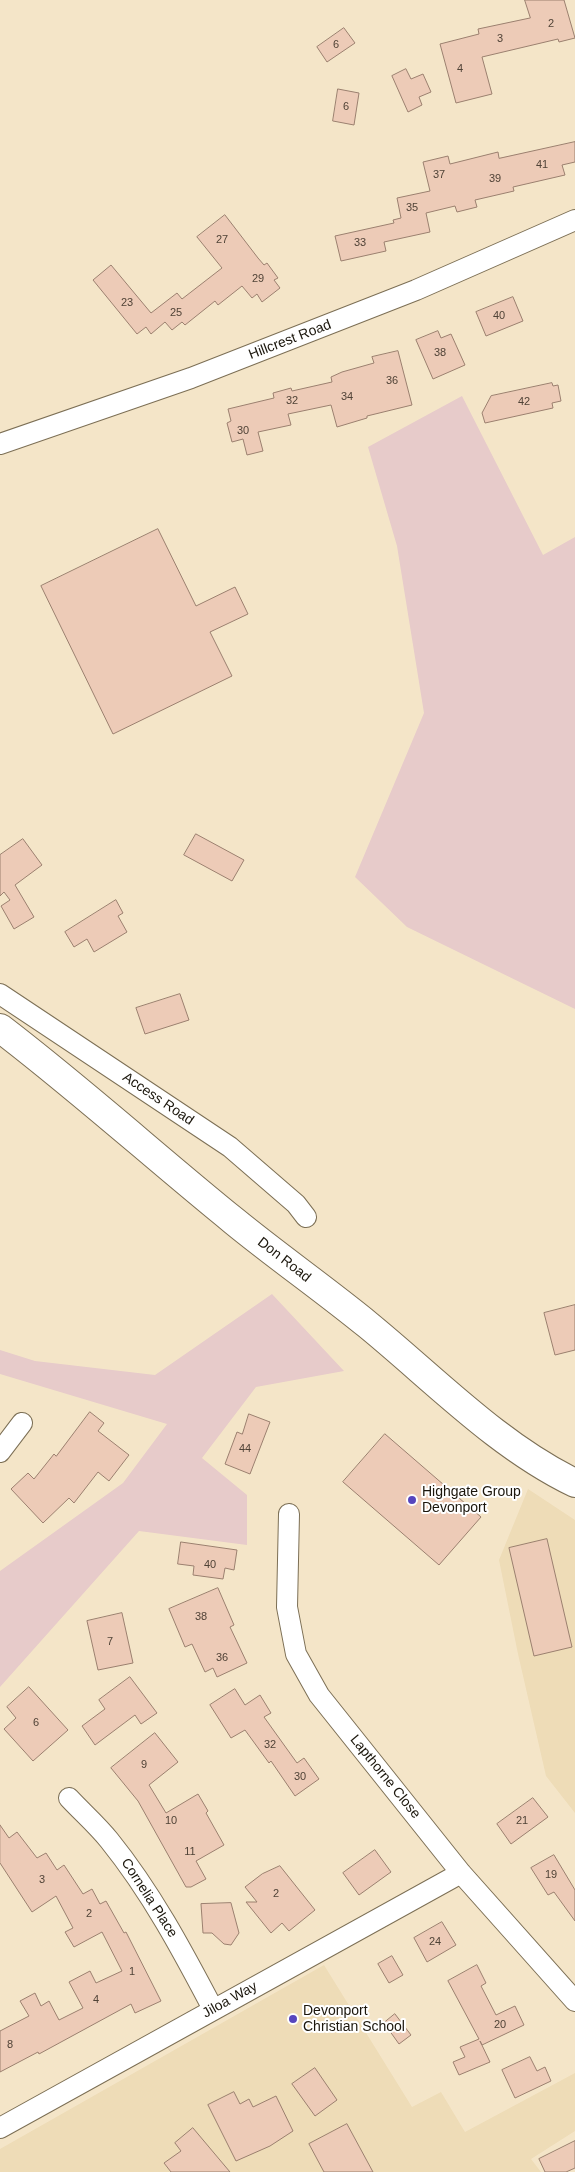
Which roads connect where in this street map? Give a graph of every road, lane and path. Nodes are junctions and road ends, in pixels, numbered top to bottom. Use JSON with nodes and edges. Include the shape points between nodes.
{"nodes":[{"id":1,"x":575,"y":220,"type":"edge"},
{"id":2,"x":0,"y":444,"type":"edge"},
{"id":3,"x":0,"y":994,"type":"edge"},
{"id":4,"x":0,"y":1028,"type":"edge"},
{"id":5,"x":306,"y":1217,"type":"dead end"},
{"id":6,"x":22,"y":1423,"type":"dead end"},
{"id":7,"x":0,"y":1452,"type":"edge"},
{"id":8,"x":575,"y":1483,"type":"edge"},
{"id":9,"x":289,"y":1514,"type":"dead end"},
{"id":10,"x":69,"y":1798,"type":"dead end"},
{"id":11,"x":461,"y":1873,"type":"junction"},
{"id":12,"x":575,"y":2002,"type":"edge"},
{"id":13,"x":213,"y":2009,"type":"junction"},
{"id":14,"x":0,"y":2128,"type":"edge"}],
"edges":[{"from":1,"to":2,"type":"street","name":"Hillcrest Road","via":[[416,290],[200,375]]},
{"from":3,"to":5,"type":"street","name":"Access Road","via":[[230,1147],[296,1204]]},
{"from":4,"to":8,"type":"main road","name":"Don Road","via":[[234,1221],[366,1324],[512,1447]]},
{"from":6,"to":7,"type":"street"},
{"from":9,"to":11,"type":"street","name":"Lapthorne Close","via":[[287,1607],[296,1654],[319,1695]]},
{"from":10,"to":13,"type":"street","name":"Cornelia Place","via":[[108,1838],[136,1875],[169,1926]]},
{"from":11,"to":12,"type":"street","name":"Lapthorne Close"},
{"from":11,"to":13,"type":"street","name":"Jiloa Way"},
{"from":13,"to":14,"type":"street","name":"Jiloa Way"}]}
